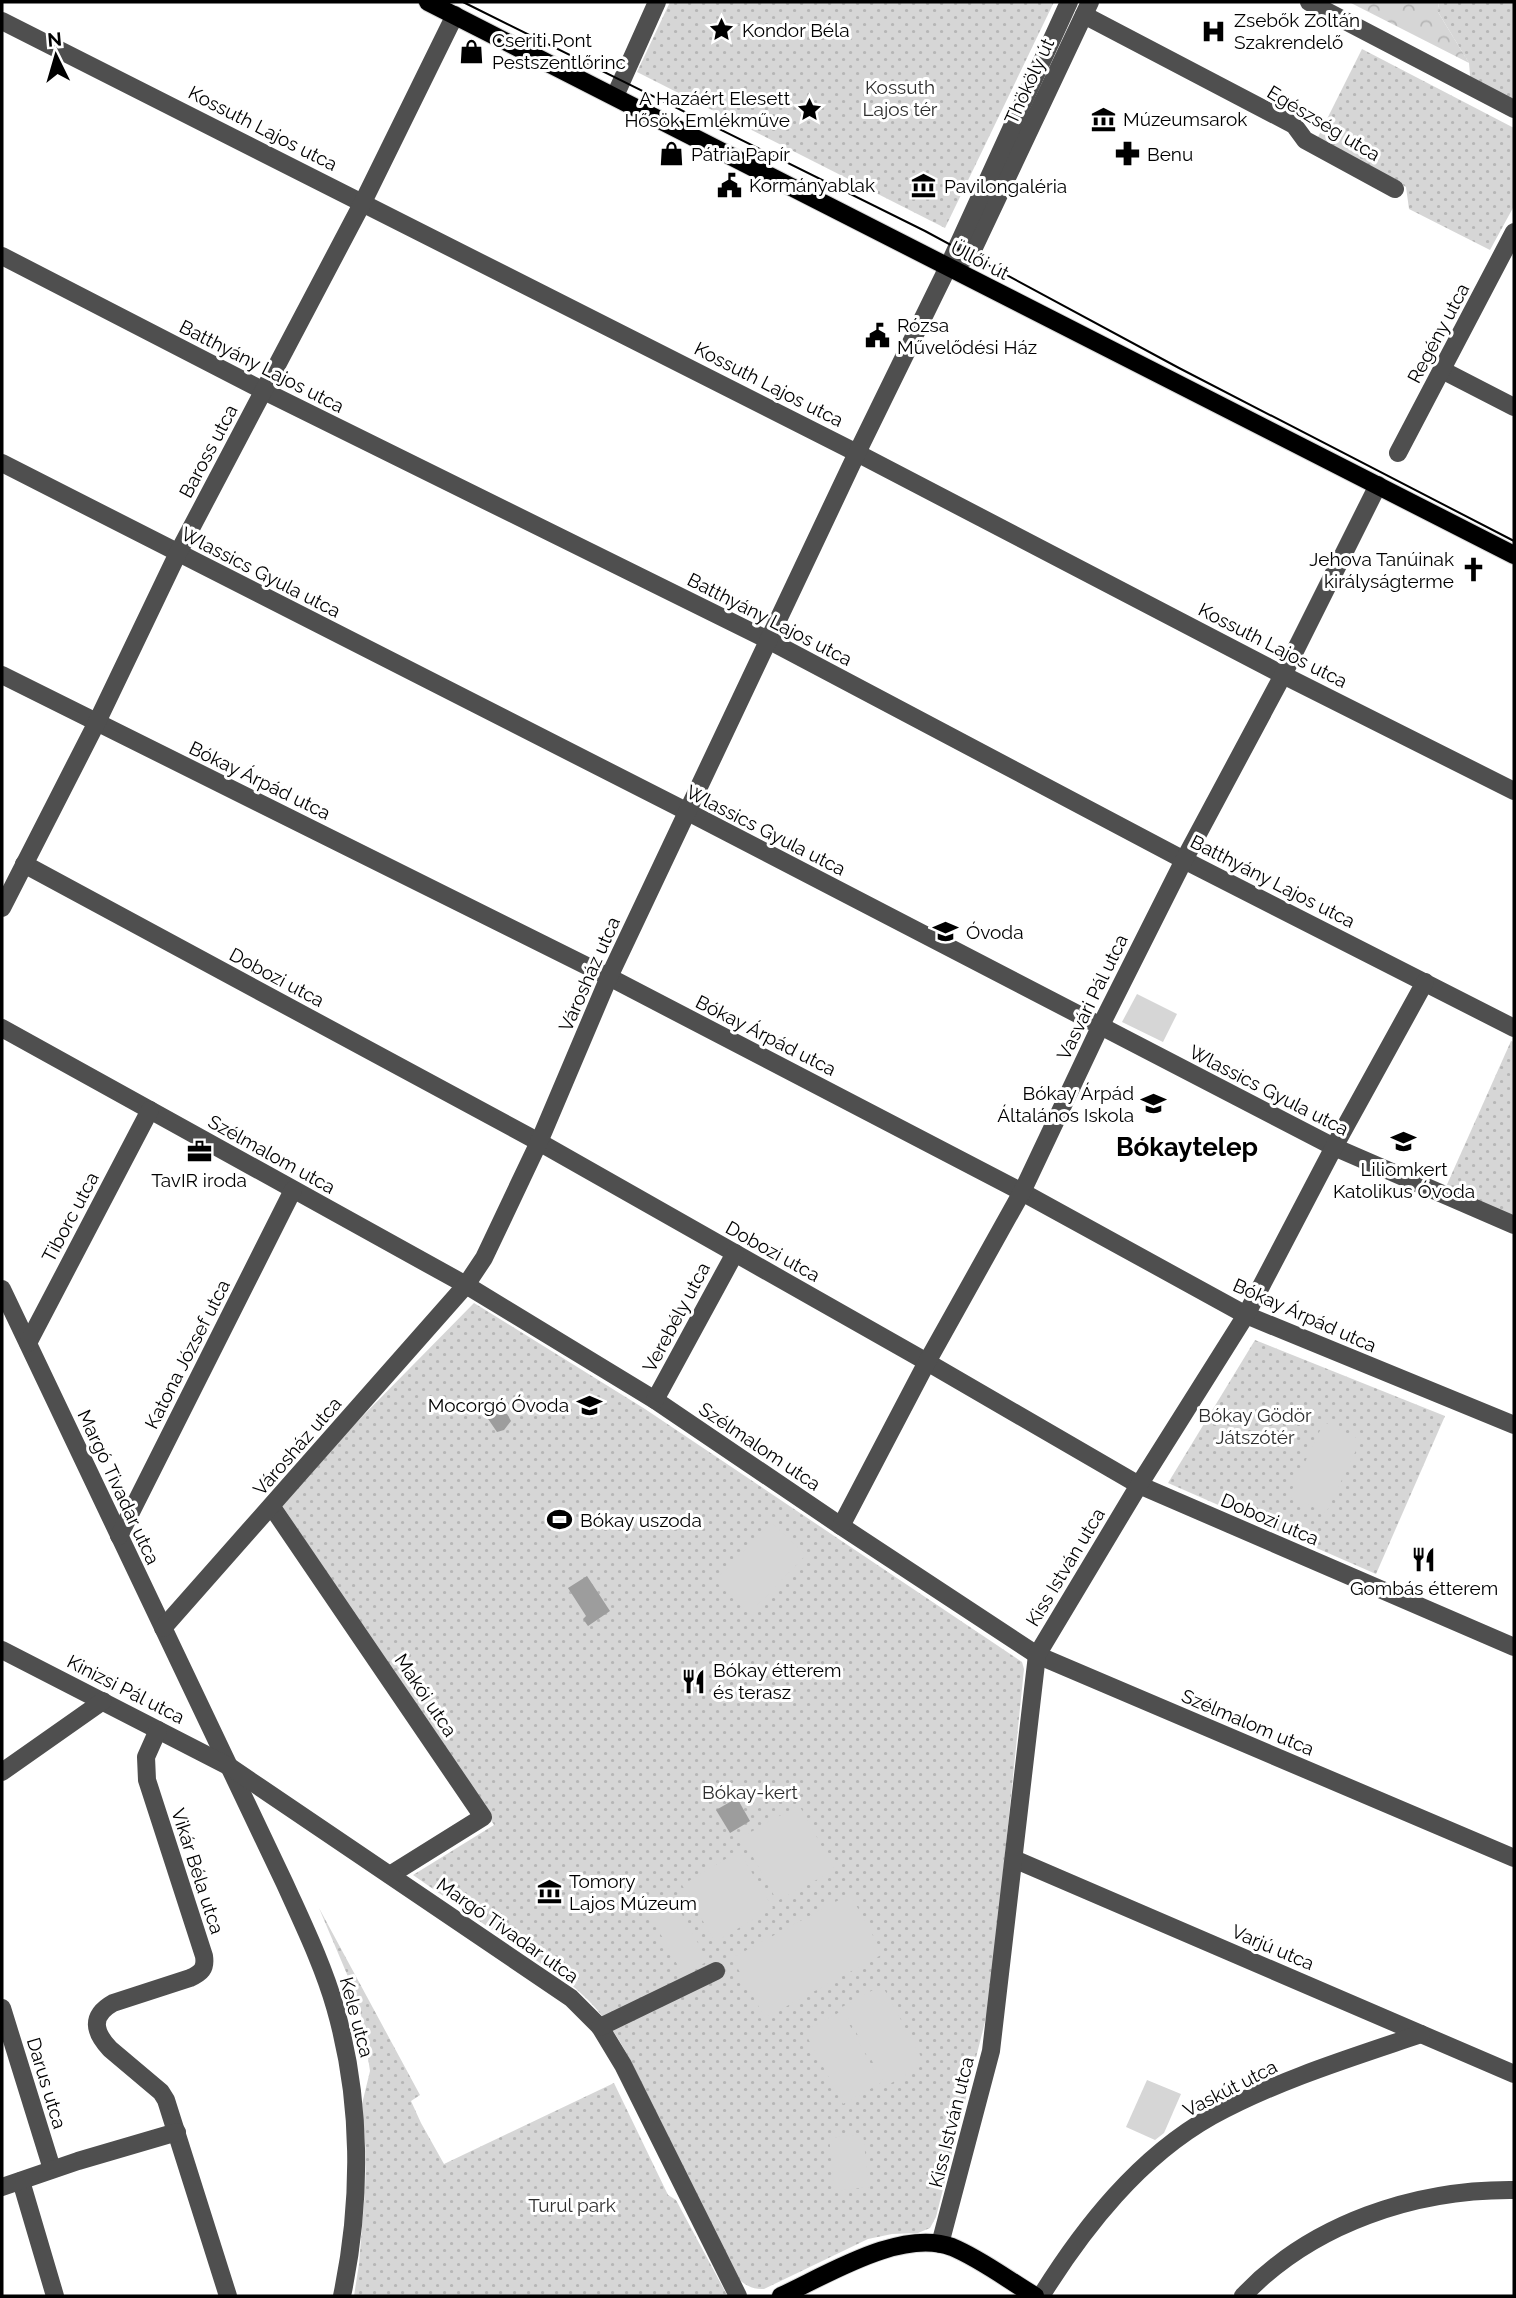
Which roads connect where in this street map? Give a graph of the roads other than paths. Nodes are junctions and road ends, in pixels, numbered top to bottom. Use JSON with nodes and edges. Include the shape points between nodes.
{"nodes":[{"id":1,"x":428,"y":2,"type":"edge"},
{"id":2,"x":657,"y":2,"type":"edge"},
{"id":3,"x":1069,"y":2,"type":"edge"},
{"id":4,"x":1308,"y":2,"type":"edge"},
{"id":5,"x":1087,"y":8,"type":"edge"},
{"id":6,"x":457,"y":11,"type":"edge"},
{"id":7,"x":2,"y":21,"type":"edge"},
{"id":8,"x":615,"y":96,"type":"junction"},
{"id":9,"x":1514,"y":109,"type":"edge"},
{"id":10,"x":999,"y":175,"type":"junction"},
{"id":11,"x":1395,"y":189,"type":"dead end"},
{"id":12,"x":363,"y":202,"type":"junction"},
{"id":13,"x":1514,"y":232,"type":"edge"},
{"id":14,"x":2,"y":256,"type":"edge"},
{"id":15,"x":948,"y":267,"type":"junction"},
{"id":16,"x":1442,"y":370,"type":"junction"},
{"id":17,"x":264,"y":391,"type":"junction"},
{"id":18,"x":1514,"y":407,"type":"edge"},
{"id":19,"x":857,"y":453,"type":"junction"},
{"id":20,"x":1398,"y":453,"type":"dead end"},
{"id":21,"x":2,"y":463,"type":"edge"},
{"id":22,"x":1378,"y":485,"type":"junction"},
{"id":23,"x":178,"y":553,"type":"junction"},
{"id":24,"x":1514,"y":555,"type":"edge"},
{"id":25,"x":770,"y":641,"type":"junction"},
{"id":26,"x":2,"y":675,"type":"edge"},
{"id":27,"x":1283,"y":675,"type":"junction"},
{"id":28,"x":97,"y":723,"type":"junction"},
{"id":29,"x":1514,"y":791,"type":"edge"},
{"id":30,"x":688,"y":812,"type":"junction"},
{"id":31,"x":1184,"y":860,"type":"junction"},
{"id":32,"x":24,"y":864,"type":"junction"},
{"id":33,"x":2,"y":908,"type":"edge"},
{"id":34,"x":609,"y":977,"type":"junction"},
{"id":35,"x":1425,"y":982,"type":"junction"},
{"id":36,"x":1100,"y":1027,"type":"junction"},
{"id":37,"x":2,"y":1028,"type":"edge"},
{"id":38,"x":1514,"y":1028,"type":"edge"},
{"id":39,"x":150,"y":1110,"type":"junction"},
{"id":40,"x":539,"y":1142,"type":"junction"},
{"id":41,"x":1334,"y":1147,"type":"junction"},
{"id":42,"x":293,"y":1190,"type":"junction"},
{"id":43,"x":1022,"y":1192,"type":"junction"},
{"id":44,"x":1514,"y":1225,"type":"edge"},
{"id":45,"x":735,"y":1253,"type":"junction"},
{"id":46,"x":466,"y":1285,"type":"junction"},
{"id":47,"x":2,"y":1289,"type":"edge"},
{"id":48,"x":1246,"y":1315,"type":"junction"},
{"id":49,"x":28,"y":1343,"type":"junction"},
{"id":50,"x":927,"y":1362,"type":"junction"},
{"id":51,"x":655,"y":1400,"type":"junction"},
{"id":52,"x":1514,"y":1425,"type":"edge"},
{"id":53,"x":1139,"y":1485,"type":"junction"},
{"id":54,"x":272,"y":1507,"type":"junction"},
{"id":55,"x":841,"y":1526,"type":"junction"},
{"id":56,"x":119,"y":1536,"type":"junction"},
{"id":57,"x":163,"y":1628,"type":"junction"},
{"id":58,"x":1514,"y":1647,"type":"edge"},
{"id":59,"x":2,"y":1650,"type":"edge"},
{"id":60,"x":1037,"y":1655,"type":"junction"},
{"id":61,"x":103,"y":1700,"type":"junction"},
{"id":62,"x":198,"y":1703,"type":"junction"},
{"id":63,"x":163,"y":1732,"type":"junction"},
{"id":64,"x":230,"y":1767,"type":"junction"},
{"id":65,"x":2,"y":1772,"type":"edge"},
{"id":66,"x":1514,"y":1858,"type":"edge"},
{"id":67,"x":1014,"y":1859,"type":"junction"},
{"id":68,"x":390,"y":1874,"type":"junction"},
{"id":69,"x":716,"y":1972,"type":"dead end"},
{"id":70,"x":2,"y":2008,"type":"edge"},
{"id":71,"x":600,"y":2027,"type":"junction"},
{"id":72,"x":1421,"y":2034,"type":"junction"},
{"id":73,"x":1514,"y":2074,"type":"edge"},
{"id":74,"x":177,"y":2132,"type":"junction"},
{"id":75,"x":52,"y":2169,"type":"junction"},
{"id":76,"x":21,"y":2181,"type":"junction"},
{"id":77,"x":2,"y":2187,"type":"edge"},
{"id":78,"x":1514,"y":2190,"type":"edge"},
{"id":79,"x":940,"y":2244,"type":"junction"},
{"id":80,"x":55,"y":2296,"type":"edge"},
{"id":81,"x":228,"y":2296,"type":"edge"},
{"id":82,"x":342,"y":2296,"type":"edge"},
{"id":83,"x":738,"y":2296,"type":"edge"},
{"id":84,"x":781,"y":2296,"type":"edge"},
{"id":85,"x":1035,"y":2296,"type":"edge"},
{"id":86,"x":1041,"y":2296,"type":"edge"},
{"id":87,"x":1243,"y":2296,"type":"edge"}],
"edges":[{"from":1,"to":6,"type":"main road","name":"Üllői út"},
{"from":2,"to":8,"type":"street"},
{"from":3,"to":10,"type":"street","name":"Thököly út"},
{"from":4,"to":9,"type":"street"},
{"from":5,"to":10,"type":"street","name":"Thököly út"},
{"from":5,"to":11,"type":"street","name":"Egészség utca","via":[[1294,125],[1305,140]]},
{"from":6,"to":8,"type":"main road","name":"Üllői út"},
{"from":6,"to":12,"type":"street","name":"Baross utca"},
{"from":7,"to":12,"type":"street","name":"Kossuth Lajos utca"},
{"from":8,"to":15,"type":"main road","name":"Üllői út"},
{"from":10,"to":15,"type":"street","name":"Thököly út","via":[[970,256]]},
{"from":12,"to":17,"type":"street","name":"Baross utca"},
{"from":12,"to":19,"type":"street","name":"Kossuth Lajos utca"},
{"from":13,"to":16,"type":"street","name":"Regény utca"},
{"from":14,"to":17,"type":"street","name":"Batthyány Lajos utca"},
{"from":15,"to":19,"type":"street","name":"Városház utca"},
{"from":15,"to":22,"type":"main road","name":"Üllői út"},
{"from":16,"to":18,"type":"street"},
{"from":16,"to":20,"type":"street","name":"Regény utca"},
{"from":17,"to":23,"type":"street","name":"Baross utca"},
{"from":17,"to":25,"type":"street","name":"Batthyány Lajos utca"},
{"from":19,"to":25,"type":"street","name":"Városház utca"},
{"from":19,"to":27,"type":"street","name":"Kossuth Lajos utca"},
{"from":21,"to":23,"type":"street","name":"Wlassics Gyula utca"},
{"from":22,"to":24,"type":"main road","name":"Üllői út"},
{"from":22,"to":27,"type":"street","name":"Vasvári Pál utca"},
{"from":23,"to":28,"type":"street","name":"Baross utca"},
{"from":23,"to":30,"type":"street","name":"Wlassics Gyula utca"},
{"from":25,"to":30,"type":"street","name":"Városház utca"},
{"from":25,"to":31,"type":"street","name":"Batthyány Lajos utca"},
{"from":26,"to":28,"type":"street","name":"Bókay Árpád utca"},
{"from":27,"to":29,"type":"street","name":"Kossuth Lajos utca"},
{"from":27,"to":31,"type":"street","name":"Vasvári Pál utca"},
{"from":28,"to":32,"type":"street","name":"Baross utca"},
{"from":28,"to":34,"type":"street","name":"Bókay Árpád utca"},
{"from":30,"to":34,"type":"street","name":"Városház utca"},
{"from":30,"to":36,"type":"street","name":"Wlassics Gyula utca"},
{"from":31,"to":35,"type":"street","name":"Batthyány Lajos utca"},
{"from":31,"to":36,"type":"street","name":"Vasvári Pál utca"},
{"from":32,"to":33,"type":"street","name":"Baross utca"},
{"from":32,"to":40,"type":"street","name":"Dobozi utca"},
{"from":34,"to":40,"type":"street","name":"Városház utca"},
{"from":34,"to":43,"type":"street","name":"Bókay Árpád utca"},
{"from":35,"to":38,"type":"street","name":"Batthyány Lajos utca"},
{"from":35,"to":41,"type":"street","name":"Kiss István utca"},
{"from":36,"to":41,"type":"street","name":"Wlassics Gyula utca"},
{"from":36,"to":43,"type":"street","name":"Vasvári Pál utca"},
{"from":37,"to":39,"type":"street","name":"Szélmalom utca"},
{"from":39,"to":42,"type":"street","name":"Szélmalom utca"},
{"from":39,"to":49,"type":"street","name":"Tiborc utca"},
{"from":40,"to":45,"type":"street","name":"Dobozi utca"},
{"from":40,"to":46,"type":"street","name":"Városház utca","via":[[484,1258]]},
{"from":41,"to":44,"type":"street","name":"Wlassics Gyula utca"},
{"from":41,"to":48,"type":"street","name":"Kiss István utca"},
{"from":42,"to":46,"type":"street","name":"Szélmalom utca"},
{"from":42,"to":56,"type":"street","name":"Katona József utca"},
{"from":43,"to":48,"type":"street","name":"Bókay Árpád utca"},
{"from":43,"to":50,"type":"street","name":"Vasvári Pál utca"},
{"from":45,"to":50,"type":"street","name":"Dobozi utca"},
{"from":45,"to":51,"type":"street","name":"Verebély utca"},
{"from":46,"to":51,"type":"street","name":"Szélmalom utca"},
{"from":46,"to":54,"type":"street","name":"Városház utca"},
{"from":47,"to":49,"type":"street","name":"Margó Tivadar utca"},
{"from":48,"to":52,"type":"street","name":"Bókay Árpád utca"},
{"from":48,"to":53,"type":"street","name":"Kiss István utca"},
{"from":49,"to":56,"type":"street","name":"Margó Tivadar utca"},
{"from":50,"to":53,"type":"street","name":"Dobozi utca"},
{"from":50,"to":55,"type":"street","name":"Vasvári Pál utca"},
{"from":51,"to":55,"type":"street","name":"Szélmalom utca"},
{"from":53,"to":58,"type":"street","name":"Dobozi utca"},
{"from":53,"to":60,"type":"street","name":"Kiss István utca"},
{"from":54,"to":57,"type":"street","name":"Városház utca"},
{"from":54,"to":68,"type":"street","name":"Makói utca","via":[[483,1817]]},
{"from":55,"to":60,"type":"street","name":"Szélmalom utca"},
{"from":56,"to":57,"type":"street","name":"Margó Tivadar utca"},
{"from":57,"to":62,"type":"street","name":"Margó Tivadar utca"},
{"from":59,"to":61,"type":"street","name":"Kinizsi Pál utca"},
{"from":60,"to":66,"type":"street","name":"Szélmalom utca"},
{"from":60,"to":67,"type":"street","name":"Kiss István utca"},
{"from":61,"to":63,"type":"street","name":"Kinizsi Pál utca"},
{"from":61,"to":65,"type":"street"},
{"from":62,"to":63,"type":"street","via":[[196,1728],[182,1735]]},
{"from":62,"to":64,"type":"street","name":"Margó Tivadar utca"},
{"from":63,"to":64,"type":"street","name":"Kinizsi Pál utca"},
{"from":63,"to":74,"type":"street","name":"Vikár Béla utca","via":[[146,1757],[147,1780],[204,1968],[190,1978],[113,2003],[104,2008],[97,2024],[110,2049],[161,2092]]},
{"from":64,"to":68,"type":"street","name":"Margó Tivadar utca"},
{"from":64,"to":82,"type":"street","name":"Kele utca","via":[[328,1984],[348,2059],[356,2185]]},
{"from":67,"to":72,"type":"street","name":"Varjú utca"},
{"from":67,"to":79,"type":"street","name":"Kiss István utca","via":[[991,2051]]},
{"from":68,"to":71,"type":"street","name":"Margó Tivadar utca","via":[[558,1987]]},
{"from":69,"to":71,"type":"street"},
{"from":70,"to":75,"type":"street","name":"Darus utca"},
{"from":71,"to":83,"type":"street","name":"Margó Tivadar utca"},
{"from":72,"to":73,"type":"street","name":"Varjú utca"},
{"from":72,"to":86,"type":"street","name":"Vaskút utca","via":[[1266,2090],[1189,2131],[1155,2157],[1087,2227]]},
{"from":74,"to":75,"type":"street"},
{"from":74,"to":81,"type":"street","name":"Vikár Béla utca"},
{"from":75,"to":76,"type":"street"},
{"from":76,"to":77,"type":"street"},
{"from":76,"to":80,"type":"street"},
{"from":78,"to":87,"type":"street","via":[[1432,2197],[1362,2217],[1307,2246]]},
{"from":79,"to":84,"type":"main road","via":[[888,2248]]},
{"from":79,"to":85,"type":"main road"}]}
